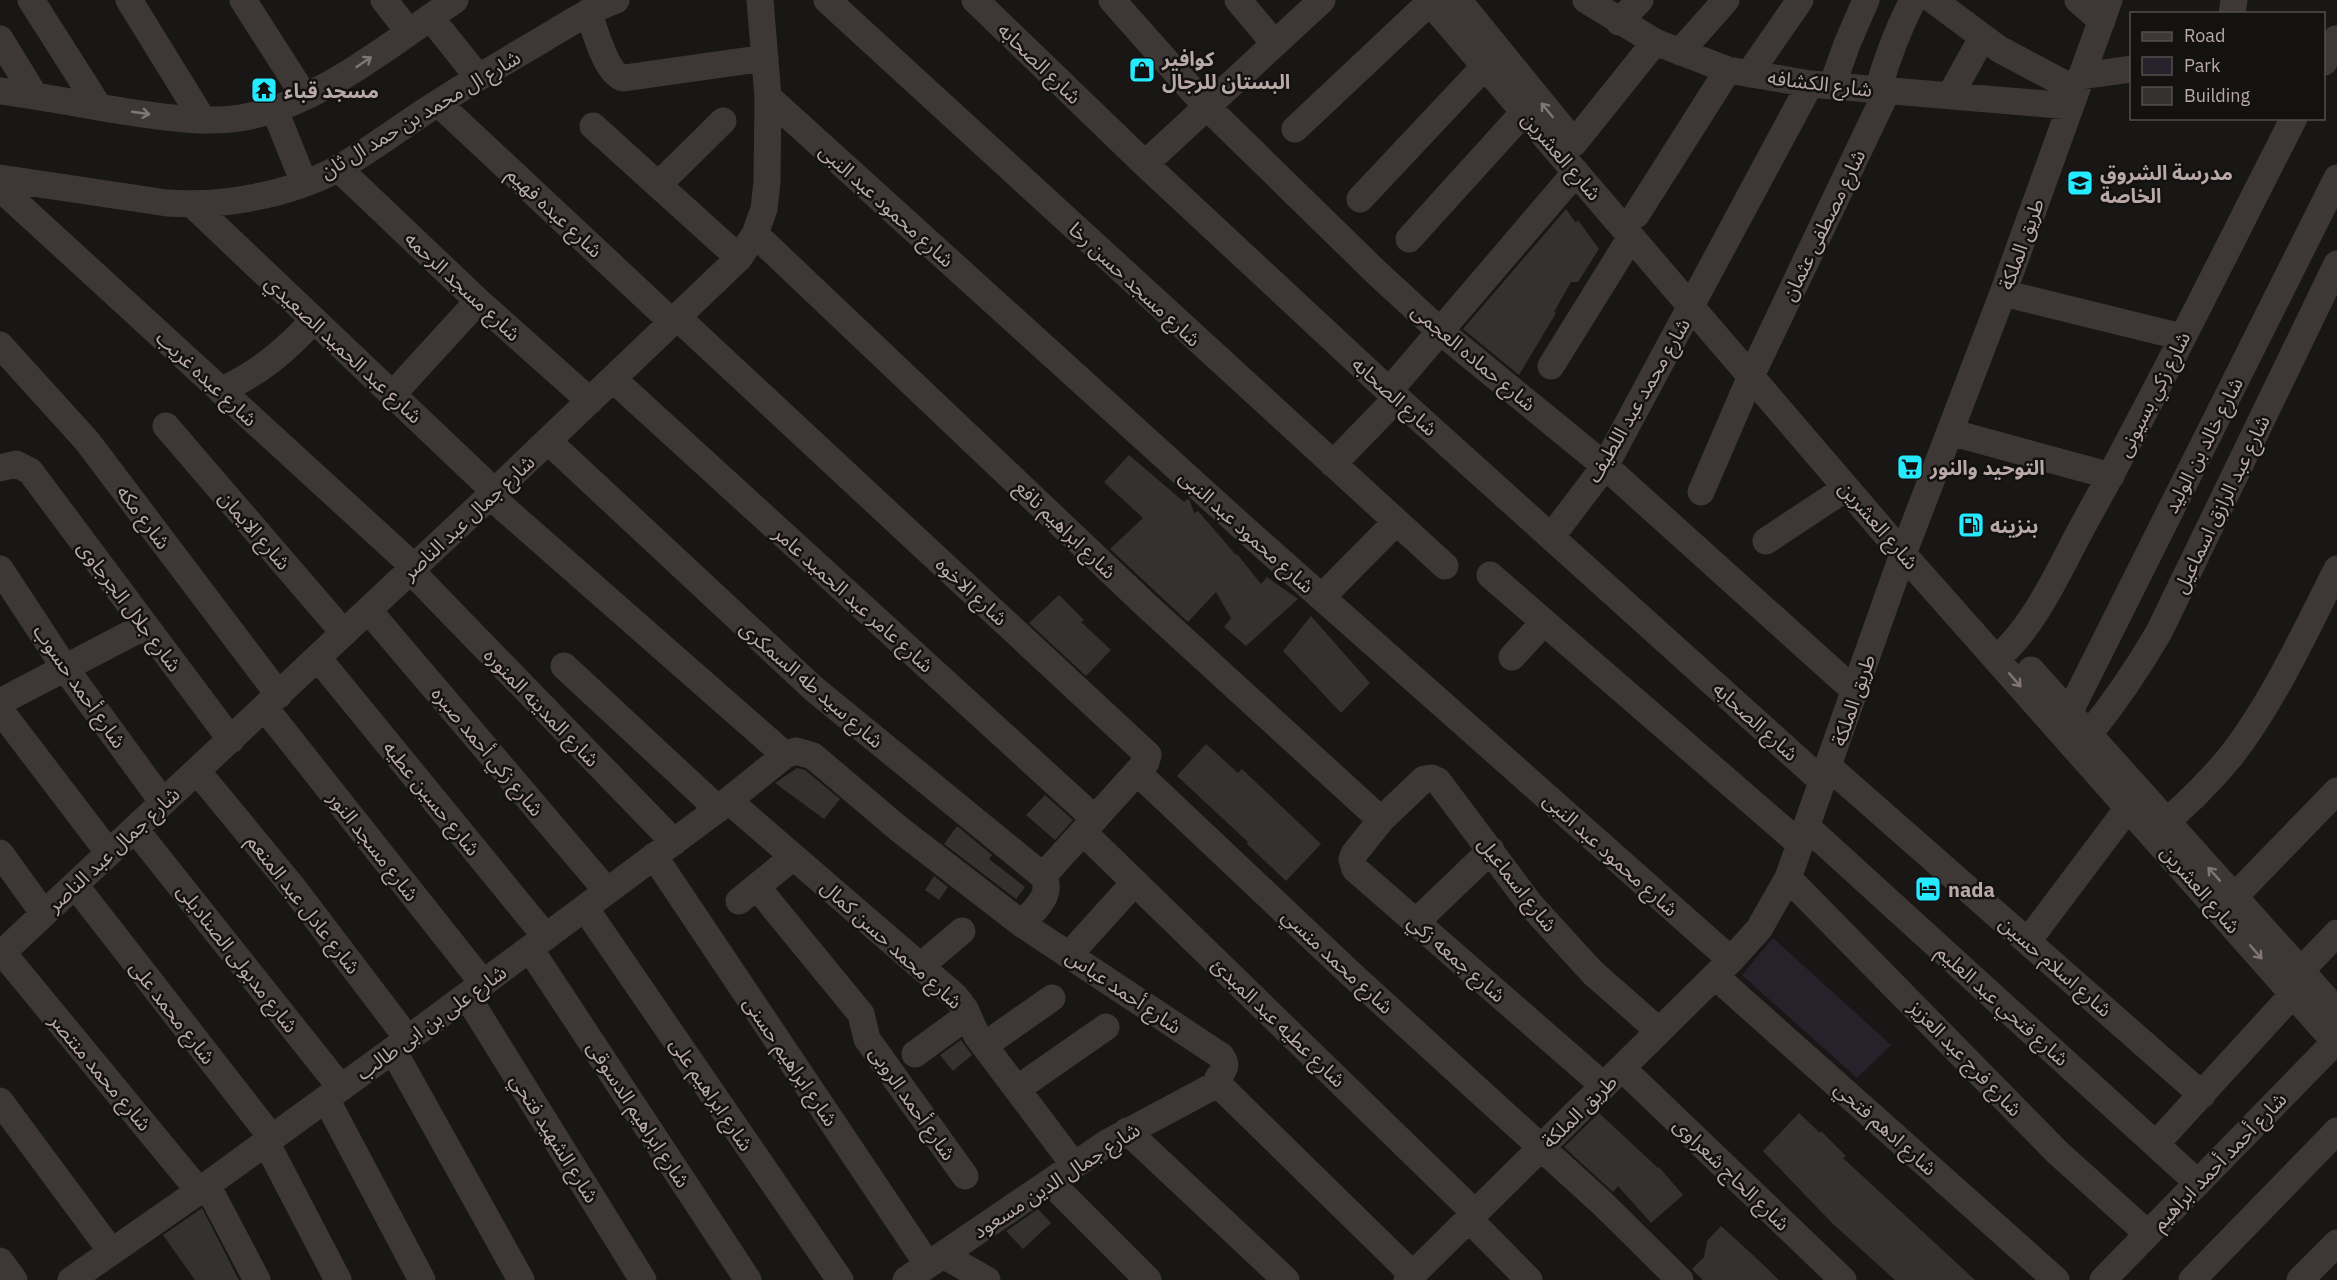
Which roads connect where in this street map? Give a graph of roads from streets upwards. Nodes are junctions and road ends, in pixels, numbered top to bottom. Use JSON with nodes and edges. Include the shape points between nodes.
{"nodes":[{"id":1,"x":31,"y":0,"type":"edge"},
{"id":2,"x":129,"y":0,"type":"edge"},
{"id":3,"x":243,"y":0,"type":"edge"},
{"id":4,"x":384,"y":0,"type":"edge"},
{"id":5,"x":455,"y":0,"type":"edge"},
{"id":6,"x":616,"y":0,"type":"edge"},
{"id":7,"x":760,"y":0,"type":"edge"},
{"id":8,"x":827,"y":0,"type":"edge"},
{"id":9,"x":975,"y":0,"type":"edge"},
{"id":10,"x":1112,"y":0,"type":"edge"},
{"id":11,"x":1238,"y":0,"type":"edge"},
{"id":12,"x":1322,"y":0,"type":"edge"},
{"id":13,"x":1458,"y":0,"type":"edge"},
{"id":14,"x":1586,"y":0,"type":"edge"},
{"id":15,"x":1640,"y":0,"type":"edge"},
{"id":16,"x":1726,"y":0,"type":"edge"},
{"id":17,"x":1800,"y":0,"type":"edge"},
{"id":18,"x":1866,"y":0,"type":"edge"},
{"id":19,"x":1913,"y":0,"type":"edge"},
{"id":20,"x":1933,"y":0,"type":"edge"},
{"id":21,"x":2078,"y":0,"type":"edge"},
{"id":22,"x":1429,"y":1,"type":"edge"},
{"id":23,"x":2105,"y":10,"type":"edge"},
{"id":24,"x":588,"y":12,"type":"junction"},
{"id":25,"x":1619,"y":22,"type":"junction"},
{"id":26,"x":419,"y":24,"type":"junction"},
{"id":27,"x":1982,"y":38,"type":"junction"},
{"id":28,"x":0,"y":39,"type":"edge"},
{"id":29,"x":1655,"y":42,"type":"junction"},
{"id":30,"x":1275,"y":44,"type":"junction"},
{"id":31,"x":1680,"y":52,"type":"junction"},
{"id":32,"x":765,"y":58,"type":"junction"},
{"id":33,"x":1485,"y":66,"type":"junction"},
{"id":34,"x":2130,"y":70,"type":"edge"},
{"id":35,"x":1738,"y":72,"type":"junction"},
{"id":36,"x":478,"y":77,"type":"junction"},
{"id":37,"x":1821,"y":85,"type":"junction"},
{"id":38,"x":1883,"y":90,"type":"junction"},
{"id":39,"x":0,"y":91,"type":"edge"},
{"id":40,"x":2076,"y":91,"type":"junction"},
{"id":41,"x":35,"y":96,"type":"junction"},
{"id":42,"x":1950,"y":96,"type":"junction"},
{"id":43,"x":305,"y":97,"type":"junction"},
{"id":44,"x":768,"y":97,"type":"junction"},
{"id":45,"x":438,"y":103,"type":"junction"},
{"id":46,"x":99,"y":107,"type":"junction"},
{"id":47,"x":1207,"y":107,"type":"junction"},
{"id":48,"x":274,"y":108,"type":"junction"},
{"id":49,"x":1524,"y":112,"type":"junction"},
{"id":50,"x":203,"y":120,"type":"junction"},
{"id":51,"x":2294,"y":120,"type":"edge"},
{"id":52,"x":723,"y":121,"type":"dead end"},
{"id":53,"x":593,"y":126,"type":"dead end"},
{"id":54,"x":1295,"y":129,"type":"dead end"},
{"id":55,"x":1574,"y":143,"type":"junction"},
{"id":56,"x":1145,"y":164,"type":"junction"},
{"id":57,"x":338,"y":168,"type":"junction"},
{"id":58,"x":1576,"y":172,"type":"junction"},
{"id":59,"x":0,"y":178,"type":"edge"},
{"id":60,"x":2337,"y":178,"type":"edge"},
{"id":61,"x":304,"y":183,"type":"junction"},
{"id":62,"x":658,"y":184,"type":"junction"},
{"id":63,"x":0,"y":188,"type":"edge"},
{"id":64,"x":1360,"y":199,"type":"dead end"},
{"id":65,"x":193,"y":205,"type":"junction"},
{"id":66,"x":1634,"y":226,"type":"junction"},
{"id":67,"x":755,"y":234,"type":"junction"},
{"id":68,"x":1409,"y":239,"type":"dead end"},
{"id":69,"x":739,"y":258,"type":"junction"},
{"id":70,"x":2337,"y":264,"type":"edge"},
{"id":71,"x":2003,"y":293,"type":"junction"},
{"id":72,"x":1696,"y":298,"type":"junction"},
{"id":73,"x":478,"y":301,"type":"junction"},
{"id":74,"x":675,"y":319,"type":"junction"},
{"id":75,"x":314,"y":321,"type":"junction"},
{"id":76,"x":1440,"y":331,"type":"junction"},
{"id":77,"x":2182,"y":337,"type":"junction"},
{"id":78,"x":0,"y":345,"type":"edge"},
{"id":79,"x":1551,"y":366,"type":"dead end"},
{"id":80,"x":1755,"y":367,"type":"junction"},
{"id":81,"x":613,"y":379,"type":"junction"},
{"id":82,"x":221,"y":391,"type":"junction"},
{"id":83,"x":393,"y":394,"type":"junction"},
{"id":84,"x":1393,"y":394,"type":"junction"},
{"id":85,"x":590,"y":401,"type":"junction"},
{"id":86,"x":166,"y":426,"type":"dead end"},
{"id":87,"x":1950,"y":432,"type":"junction"},
{"id":88,"x":548,"y":441,"type":"junction"},
{"id":89,"x":1333,"y":464,"type":"junction"},
{"id":90,"x":1605,"y":465,"type":"junction"},
{"id":91,"x":0,"y":468,"type":"edge"},
{"id":92,"x":2110,"y":476,"type":"junction"},
{"id":93,"x":1846,"y":488,"type":"junction"},
{"id":94,"x":1701,"y":492,"type":"dead end"},
{"id":95,"x":493,"y":494,"type":"junction"},
{"id":96,"x":1396,"y":522,"type":"junction"},
{"id":97,"x":1551,"y":537,"type":"junction"},
{"id":98,"x":1766,"y":541,"type":"dead end"},
{"id":99,"x":1907,"y":545,"type":"junction"},
{"id":100,"x":1445,"y":566,"type":"dead end"},
{"id":101,"x":0,"y":569,"type":"edge"},
{"id":102,"x":412,"y":569,"type":"junction"},
{"id":103,"x":2337,"y":569,"type":"edge"},
{"id":104,"x":1490,"y":575,"type":"dead end"},
{"id":105,"x":1322,"y":597,"type":"junction"},
{"id":106,"x":369,"y":611,"type":"junction"},
{"id":107,"x":1544,"y":622,"type":"junction"},
{"id":108,"x":145,"y":626,"type":"junction"},
{"id":109,"x":344,"y":633,"type":"junction"},
{"id":110,"x":2003,"y":653,"type":"junction"},
{"id":111,"x":1512,"y":657,"type":"dead end"},
{"id":112,"x":318,"y":658,"type":"junction"},
{"id":113,"x":564,"y":666,"type":"dead end"},
{"id":114,"x":65,"y":668,"type":"junction"},
{"id":115,"x":1856,"y":692,"type":"junction"},
{"id":116,"x":0,"y":702,"type":"edge"},
{"id":117,"x":272,"y":702,"type":"junction"},
{"id":118,"x":0,"y":710,"type":"edge"},
{"id":119,"x":2069,"y":712,"type":"junction"},
{"id":120,"x":2089,"y":734,"type":"junction"},
{"id":121,"x":231,"y":740,"type":"junction"},
{"id":122,"x":785,"y":755,"type":"junction"},
{"id":123,"x":197,"y":771,"type":"junction"},
{"id":124,"x":1137,"y":772,"type":"junction"},
{"id":125,"x":1826,"y":775,"type":"junction"},
{"id":126,"x":2337,"y":791,"type":"edge"},
{"id":127,"x":162,"y":801,"type":"junction"},
{"id":128,"x":724,"y":805,"type":"junction"},
{"id":129,"x":2128,"y":808,"type":"junction"},
{"id":130,"x":1381,"y":820,"type":"junction"},
{"id":131,"x":1089,"y":826,"type":"junction"},
{"id":132,"x":2159,"y":828,"type":"junction"},
{"id":133,"x":135,"y":829,"type":"junction"},
{"id":134,"x":1804,"y":836,"type":"junction"},
{"id":135,"x":664,"y":849,"type":"junction"},
{"id":136,"x":1491,"y":850,"type":"junction"},
{"id":137,"x":0,"y":853,"type":"edge"},
{"id":138,"x":109,"y":853,"type":"junction"},
{"id":139,"x":793,"y":857,"type":"junction"},
{"id":140,"x":1043,"y":876,"type":"junction"},
{"id":141,"x":1788,"y":878,"type":"junction"},
{"id":142,"x":1135,"y":882,"type":"junction"},
{"id":143,"x":75,"y":885,"type":"junction"},
{"id":144,"x":607,"y":891,"type":"junction"},
{"id":145,"x":2234,"y":897,"type":"junction"},
{"id":146,"x":585,"y":908,"type":"junction"},
{"id":147,"x":44,"y":914,"type":"junction"},
{"id":148,"x":1416,"y":922,"type":"junction"},
{"id":149,"x":1022,"y":924,"type":"junction"},
{"id":150,"x":962,"y":931,"type":"dead end"},
{"id":151,"x":2337,"y":933,"type":"edge"},
{"id":152,"x":2028,"y":941,"type":"junction"},
{"id":153,"x":538,"y":943,"type":"junction"},
{"id":154,"x":1,"y":954,"type":"edge"},
{"id":155,"x":1069,"y":955,"type":"junction"},
{"id":156,"x":921,"y":965,"type":"junction"},
{"id":157,"x":1723,"y":968,"type":"junction"},
{"id":158,"x":2293,"y":984,"type":"junction"},
{"id":159,"x":475,"y":989,"type":"junction"},
{"id":160,"x":1052,"y":998,"type":"dead end"},
{"id":161,"x":2337,"y":1011,"type":"edge"},
{"id":162,"x":968,"y":1016,"type":"junction"},
{"id":163,"x":1106,"y":1027,"type":"dead end"},
{"id":164,"x":1659,"y":1031,"type":"junction"},
{"id":165,"x":2336,"y":1043,"type":"edge"},
{"id":166,"x":401,"y":1044,"type":"junction"},
{"id":167,"x":985,"y":1045,"type":"junction"},
{"id":168,"x":915,"y":1054,"type":"dead end"},
{"id":169,"x":1613,"y":1077,"type":"junction"},
{"id":170,"x":1219,"y":1083,"type":"junction"},
{"id":171,"x":1017,"y":1089,"type":"junction"},
{"id":172,"x":333,"y":1094,"type":"junction"},
{"id":173,"x":2202,"y":1095,"type":"junction"},
{"id":174,"x":0,"y":1101,"type":"edge"},
{"id":175,"x":1127,"y":1131,"type":"junction"},
{"id":176,"x":2337,"y":1131,"type":"edge"},
{"id":177,"x":269,"y":1140,"type":"junction"},
{"id":178,"x":2156,"y":1144,"type":"junction"},
{"id":179,"x":1541,"y":1148,"type":"junction"},
{"id":180,"x":1074,"y":1165,"type":"junction"},
{"id":181,"x":965,"y":1176,"type":"dead end"},
{"id":182,"x":1050,"y":1182,"type":"junction"},
{"id":183,"x":2198,"y":1183,"type":"junction"},
{"id":184,"x":203,"y":1188,"type":"junction"},
{"id":185,"x":1472,"y":1216,"type":"junction"},
{"id":186,"x":2148,"y":1234,"type":"junction"},
{"id":187,"x":2337,"y":1243,"type":"edge"},
{"id":188,"x":111,"y":1251,"type":"junction"},
{"id":189,"x":936,"y":1260,"type":"junction"},
{"id":190,"x":0,"y":1261,"type":"edge"},
{"id":191,"x":1409,"y":1277,"type":"edge"},
{"id":192,"x":14,"y":1280,"type":"edge"},
{"id":193,"x":71,"y":1280,"type":"edge"},
{"id":194,"x":257,"y":1280,"type":"edge"},
{"id":195,"x":338,"y":1280,"type":"edge"},
{"id":196,"x":422,"y":1280,"type":"edge"},
{"id":197,"x":521,"y":1280,"type":"edge"},
{"id":198,"x":643,"y":1280,"type":"edge"},
{"id":199,"x":748,"y":1280,"type":"edge"},
{"id":200,"x":840,"y":1280,"type":"edge"},
{"id":201,"x":906,"y":1280,"type":"edge"},
{"id":202,"x":987,"y":1280,"type":"edge"},
{"id":203,"x":1148,"y":1280,"type":"edge"},
{"id":204,"x":1286,"y":1280,"type":"edge"},
{"id":205,"x":1529,"y":1280,"type":"edge"},
{"id":206,"x":1680,"y":1280,"type":"edge"},
{"id":207,"x":1843,"y":1280,"type":"edge"},
{"id":208,"x":2056,"y":1280,"type":"edge"},
{"id":209,"x":2103,"y":1280,"type":"edge"},
{"id":210,"x":2192,"y":1280,"type":"edge"},
{"id":211,"x":2300,"y":1280,"type":"edge"}],
"edges":[{"from":1,"to":46,"type":"street"},
{"from":2,"to":50,"type":"street"},
{"from":3,"to":43,"type":"street"},
{"from":4,"to":26,"type":"street"},
{"from":5,"to":26,"type":"street"},
{"from":6,"to":24,"type":"street","name":"شارع ال محمد بن حمد ال ثان"},
{"from":7,"to":32,"type":"street","name":"شارع جمال عبد الناصر"},
{"from":8,"to":89,"type":"street","name":"شارع مسجد حسن رخا"},
{"from":9,"to":56,"type":"street","name":"شارع الصحابه"},
{"from":10,"to":47,"type":"street","name":"شارع حماده العجمى"},
{"from":11,"to":30,"type":"street"},
{"from":12,"to":30,"type":"street"},
{"from":55,"to":13,"type":"street","name":"شارع العشرين","one_way":true},
{"from":14,"to":25,"type":"street","name":"شارع الكشافه"},
{"from":15,"to":25,"type":"street"},
{"from":16,"to":31,"type":"street"},
{"from":17,"to":35,"type":"street"},
{"from":18,"to":37,"type":"street","name":"شارع محمد عبد اللطيف","via":[[1847,44]]},
{"from":19,"to":38,"type":"street","name":"شارع مصطفى عثمان","via":[[1888,55]]},
{"from":20,"to":27,"type":"street"},
{"from":21,"to":23,"type":"street"},
{"from":22,"to":33,"type":"street","name":"شارع العشرين"},
{"from":22,"to":54,"type":"street"},
{"from":23,"to":40,"type":"street","name":"طريق الملكة"},
{"from":24,"to":32,"type":"street","via":[[610,69],[618,77]]},
{"from":24,"to":36,"type":"street","name":"شارع ال محمد بن حمد ال ثان"},
{"from":25,"to":29,"type":"street","name":"شارع الكشافه"},
{"from":26,"to":36,"type":"street"},
{"from":43,"to":26,"type":"street","one_way":true},
{"from":27,"to":40,"type":"street"},
{"from":27,"to":42,"type":"street"},
{"from":28,"to":41,"type":"street"},
{"from":29,"to":31,"type":"street","name":"شارع الكشافه"},
{"from":29,"to":55,"type":"street"},
{"from":30,"to":47,"type":"street"},
{"from":31,"to":35,"type":"street","name":"شارع الكشافه"},
{"from":32,"to":44,"type":"street","name":"شارع جمال عبد الناصر"},
{"from":33,"to":49,"type":"street","name":"شارع العشرين"},
{"from":33,"to":64,"type":"street"},
{"from":34,"to":40,"type":"street","name":"شارع الكشافه"},
{"from":35,"to":37,"type":"street","name":"شارع الكشافه"},
{"from":35,"to":66,"type":"street"},
{"from":36,"to":45,"type":"street","name":"شارع ال محمد بن حمد ال ثان"},
{"from":37,"to":38,"type":"street","name":"شارع الكشافه"},
{"from":37,"to":72,"type":"street","name":"شارع محمد عبد اللطيف"},
{"from":38,"to":42,"type":"street","name":"شارع الكشافه"},
{"from":38,"to":80,"type":"street","name":"شارع مصطفى عثمان"},
{"from":39,"to":41,"type":"street"},
{"from":40,"to":42,"type":"street","name":"شارع الكشافه"},
{"from":40,"to":71,"type":"street","name":"طريق الملكة"},
{"from":41,"to":46,"type":"street"},
{"from":43,"to":48,"type":"street"},
{"from":44,"to":67,"type":"street","name":"شارع جمال عبد الناصر","via":[[767,182],[764,209]]},
{"from":44,"to":105,"type":"street","name":"شارع محمود عبد النبى"},
{"from":45,"to":57,"type":"street","name":"شارع ال محمد بن حمد ال ثان"},
{"from":45,"to":74,"type":"street","name":"شارع عبده فهيم"},
{"from":46,"to":50,"type":"street","one_way":true},
{"from":47,"to":56,"type":"street"},
{"from":47,"to":76,"type":"street","name":"شارع حماده العجمى"},
{"from":48,"to":50,"type":"street","via":[[240,118]]},
{"from":48,"to":61,"type":"street"},
{"from":49,"to":58,"type":"street","name":"شارع العشرين"},
{"from":49,"to":68,"type":"street"},
{"from":51,"to":77,"type":"street","name":"شارع زكي بسيونى"},
{"from":52,"to":62,"type":"street"},
{"from":53,"to":62,"type":"street"},
{"from":55,"to":66,"type":"street","name":"شارع العشرين"},
{"from":56,"to":84,"type":"street","name":"شارع الصحابه"},
{"from":57,"to":61,"type":"street","name":"شارع ال محمد بن حمد ال ثان"},
{"from":57,"to":73,"type":"street","name":"شارع مسجد الرحمه"},
{"from":58,"to":66,"type":"street","name":"شارع العشرين"},
{"from":58,"to":76,"type":"street"},
{"from":59,"to":65,"type":"street","name":"شارع ال محمد بن حمد ال ثان"},
{"from":60,"to":119,"type":"street","name":"شارع خالد بن الوليد"},
{"from":61,"to":65,"type":"street","name":"شارع ال محمد بن حمد ال ثان","via":[[268,194]]},
{"from":62,"to":69,"type":"street"},
{"from":63,"to":82,"type":"street","name":"شارع عبده غريب"},
{"from":65,"to":75,"type":"street","name":"شارع عبد الحميد الصعيدي"},
{"from":66,"to":72,"type":"street","name":"شارع العشرين"},
{"from":66,"to":79,"type":"street"},
{"from":67,"to":69,"type":"street","name":"شارع جمال عبد الناصر"},
{"from":67,"to":130,"type":"street","name":"شارع ابراهيم نافع","via":[[1147,606]]},
{"from":69,"to":74,"type":"street","name":"شارع جمال عبد الناصر"},
{"from":70,"to":120,"type":"street","name":"شارع عبد الرازق اسماعيل","via":[[2159,632],[2122,692]]},
{"from":71,"to":77,"type":"street"},
{"from":71,"to":87,"type":"street","name":"طريق الملكة"},
{"from":72,"to":80,"type":"street","name":"شارع العشرين"},
{"from":72,"to":90,"type":"street","name":"شارع محمد عبد اللطيف"},
{"from":73,"to":83,"type":"street"},
{"from":73,"to":85,"type":"street","name":"شارع مسجد الرحمه"},
{"from":74,"to":81,"type":"street","name":"شارع جمال عبد الناصر"},
{"from":74,"to":124,"type":"street","name":"شارع الاخوه","via":[[1146,752],[1148,759]]},
{"from":75,"to":82,"type":"street","via":[[287,350],[256,373]]},
{"from":75,"to":83,"type":"street","name":"شارع عبد الحميد الصعيدي"},
{"from":76,"to":84,"type":"street"},
{"from":76,"to":90,"type":"street","name":"شارع حماده العجمى"},
{"from":77,"to":92,"type":"street","name":"شارع زكي بسيونى"},
{"from":78,"to":117,"type":"street","name":"شارع مكه","via":[[87,441]]},
{"from":80,"to":93,"type":"street","name":"شارع العشرين"},
{"from":80,"to":94,"type":"street","name":"شارع مصطفى عثمان"},
{"from":80,"to":99,"type":"street","name":"شارع العشرين"},
{"from":81,"to":85,"type":"street","name":"شارع جمال عبد الناصر"},
{"from":81,"to":131,"type":"street","name":"شارع عامر عبد الحميد عامر"},
{"from":82,"to":102,"type":"street","name":"شارع عبده غريب"},
{"from":83,"to":95,"type":"street","name":"شارع عبد الحميد الصعيدي"},
{"from":84,"to":89,"type":"street"},
{"from":84,"to":97,"type":"street","name":"شارع الصحابه"},
{"from":85,"to":88,"type":"street","name":"شارع جمال عبد الناصر"},
{"from":86,"to":109,"type":"street","name":"شارع الايمان"},
{"from":87,"to":92,"type":"street"},
{"from":87,"to":99,"type":"street","name":"طريق الملكة"},
{"from":88,"to":95,"type":"street","name":"شارع جمال عبد الناصر"},
{"from":88,"to":140,"type":"street","name":"شارع سيد طه السمكرى","via":[[814,689]]},
{"from":89,"to":96,"type":"street","name":"شارع مسجد حسن رخا"},
{"from":90,"to":97,"type":"street","name":"شارع محمد عبد اللطيف"},
{"from":90,"to":115,"type":"street","name":"شارع حماده العجمى"},
{"from":91,"to":108,"type":"street","name":"شارع جلال الجرجاوى","via":[[16,464],[30,471]]},
{"from":92,"to":110,"type":"street","name":"شارع زكي بسيونى","via":[[2030,621]]},
{"from":93,"to":98,"type":"street"},
{"from":93,"to":99,"type":"street","name":"شارع العشرين"},
{"from":95,"to":102,"type":"street","name":"شارع جمال عبد الناصر"},
{"from":95,"to":122,"type":"street","name":"شارع عبد الحميد الصعيدي"},
{"from":96,"to":100,"type":"street","name":"شارع مسجد حسن رخا"},
{"from":96,"to":105,"type":"street"},
{"from":97,"to":125,"type":"street","name":"شارع الصحابه"},
{"from":99,"to":110,"type":"street","name":"شارع العشرين"},
{"from":99,"to":115,"type":"street","name":"طريق الملكة"},
{"from":101,"to":114,"type":"street","name":"شارع أحمد حسوب"},
{"from":102,"to":106,"type":"street","name":"شارع جمال عبد الناصر"},
{"from":102,"to":135,"type":"street","name":"شارع المدينه المنوره"},
{"from":103,"to":132,"type":"street","via":[[2250,729],[2212,778]]},
{"from":104,"to":107,"type":"street","name":"شارع فتحي عبد العليم"},
{"from":105,"to":157,"type":"street","name":"شارع محمود عبد النبى"},
{"from":106,"to":109,"type":"street","name":"شارع جمال عبد الناصر"},
{"from":106,"to":144,"type":"street","name":"شارع زكي أحمد صبره"},
{"from":107,"to":111,"type":"street"},
{"from":107,"to":134,"type":"street","name":"شارع فتحي عبد العليم"},
{"from":108,"to":114,"type":"street"},
{"from":108,"to":121,"type":"street","name":"شارع جلال الجرجاوى"},
{"from":109,"to":112,"type":"street","name":"شارع جمال عبد الناصر"},
{"from":110,"to":119,"type":"street","name":"شارع العشرين"},
{"from":110,"to":129,"type":"street","name":"شارع العشرين","one_way":true},
{"from":112,"to":117,"type":"street","name":"شارع جمال عبد الناصر"},
{"from":112,"to":153,"type":"street","name":"شارع حسين عطيه"},
{"from":113,"to":128,"type":"street","name":"شارع محمد حسن كمال"},
{"from":114,"to":116,"type":"street"},
{"from":114,"to":127,"type":"street","name":"شارع أحمد حسوب"},
{"from":115,"to":125,"type":"street","name":"طريق الملكة"},
{"from":117,"to":121,"type":"street","name":"شارع جمال عبد الناصر"},
{"from":117,"to":159,"type":"street","name":"شارع مسجد النور"},
{"from":118,"to":138,"type":"street"},
{"from":119,"to":120,"type":"street","name":"شارع العشرين"},
{"from":120,"to":132,"type":"street","name":"شارع العشرين"},
{"from":121,"to":123,"type":"street","name":"شارع جمال عبد الناصر"},
{"from":122,"to":128,"type":"street","name":"شارع على بن ابى طالب"},
{"from":122,"to":149,"type":"street","name":"شارع أحمد عباس","via":[[796,751],[813,756],[899,829]]},
{"from":123,"to":127,"type":"street","name":"شارع جمال عبد الناصر"},
{"from":123,"to":166,"type":"street","name":"شارع عادل عبد المنعم","via":[[291,885]]},
{"from":124,"to":131,"type":"street"},
{"from":124,"to":179,"type":"street","name":"شارع محمد منسي"},
{"from":125,"to":134,"type":"street","name":"طريق الملكة"},
{"from":125,"to":152,"type":"street","name":"شارع اسلام حسين"},
{"from":126,"to":145,"type":"street"},
{"from":127,"to":133,"type":"street","name":"شارع جمال عبد الناصر"},
{"from":128,"to":135,"type":"street","name":"شارع على بن ابى طالب"},
{"from":128,"to":139,"type":"street","name":"شارع محمد حسن كمال"},
{"from":129,"to":132,"type":"street","name":"شارع العشرين"},
{"from":129,"to":152,"type":"street"},
{"from":130,"to":136,"type":"street","name":"شارع اسماعيل","via":[[1424,779],[1431,778]]},
{"from":130,"to":148,"type":"street","name":"شارع جمعه زكي","via":[[1354,854],[1353,864]]},
{"from":131,"to":140,"type":"street"},
{"from":131,"to":142,"type":"street","name":"شارع عطيه عبد المبدئ"},
{"from":145,"to":132,"type":"street","name":"شارع العشرين","one_way":true},
{"from":132,"to":158,"type":"street","name":"شارع العشرين","one_way":true},
{"from":133,"to":138,"type":"street","name":"شارع جمال عبد الناصر"},
{"from":133,"to":172,"type":"street","name":"شارع مدبولى الصناديلى"},
{"from":134,"to":141,"type":"street","name":"طريق الملكة"},
{"from":134,"to":178,"type":"street","name":"شارع فتحي عبد العليم"},
{"from":135,"to":144,"type":"street","name":"شارع على بن ابى طالب"},
{"from":135,"to":189,"type":"street","name":"شارع ابراهيم حسنى"},
{"from":136,"to":148,"type":"street"},
{"from":136,"to":164,"type":"street","name":"شارع اسماعيل","via":[[1561,939]]},
{"from":137,"to":147,"type":"street"},
{"from":138,"to":143,"type":"street","name":"شارع جمال عبد الناصر"},
{"from":139,"to":156,"type":"street","name":"شارع محمد حسن كمال"},
{"from":139,"to":181,"type":"street","name":"شارع أحمد الروبى","via":[[748,894],[861,1014],[867,1039]]},
{"from":140,"to":149,"type":"street","via":[[1047,894]]},
{"from":141,"to":157,"type":"street","name":"طريق الملكة","via":[[1759,930]]},
{"from":141,"to":186,"type":"street","name":"شارع فرج عبد العزيز","via":[[2057,1152]]},
{"from":142,"to":155,"type":"street"},
{"from":142,"to":185,"type":"street","name":"شارع عطيه عبد المبدئ"},
{"from":143,"to":147,"type":"street","name":"شارع جمال عبد الناصر"},
{"from":143,"to":177,"type":"street","name":"شارع محمد على"},
{"from":144,"to":146,"type":"street","name":"شارع على بن ابى طالب"},
{"from":145,"to":158,"type":"street","name":"شارع العشرين"},
{"from":146,"to":153,"type":"street","name":"شارع على بن ابى طالب"},
{"from":146,"to":200,"type":"street","name":"شارع ابراهيم على"},
{"from":147,"to":154,"type":"street","name":"شارع جمال عبد الناصر"},
{"from":148,"to":169,"type":"street","name":"شارع جمعه زكي"},
{"from":149,"to":155,"type":"street","name":"شارع أحمد عباس"},
{"from":150,"to":156,"type":"street"},
{"from":151,"to":158,"type":"street"},
{"from":152,"to":173,"type":"street","name":"شارع اسلام حسين"},
{"from":153,"to":159,"type":"street","name":"شارع على بن ابى طالب"},
{"from":153,"to":199,"type":"street","name":"شارع ابراهيم الدسوقى"},
{"from":154,"to":184,"type":"street","name":"شارع محمد منتصر"},
{"from":155,"to":170,"type":"street","name":"شارع أحمد عباس","via":[[1221,1056],[1225,1069]]},
{"from":156,"to":162,"type":"street","name":"شارع محمد حسن كمال","via":[[962,1004]]},
{"from":157,"to":164,"type":"street","name":"طريق الملكة"},
{"from":157,"to":208,"type":"street","name":"شارع ادهم فتحي"},
{"from":158,"to":161,"type":"street","name":"شارع العشرين"},
{"from":158,"to":165,"type":"street","name":"شارع العشرين"},
{"from":158,"to":173,"type":"street"},
{"from":159,"to":166,"type":"street","name":"شارع على بن ابى طالب"},
{"from":159,"to":198,"type":"street","name":"شارع الشهيد فتحي"},
{"from":160,"to":167,"type":"street"},
{"from":162,"to":167,"type":"street","name":"شارع محمد حسن كمال"},
{"from":162,"to":168,"type":"street"},
{"from":163,"to":171,"type":"street"},
{"from":164,"to":169,"type":"street","name":"طريق الملكة"},
{"from":165,"to":183,"type":"street","name":"شارع أحمد أحمد ابراهيم"},
{"from":166,"to":172,"type":"street","name":"شارع على بن ابى طالب"},
{"from":166,"to":197,"type":"street","name":"شارع عادل عبد المنعم"},
{"from":167,"to":171,"type":"street","name":"شارع محمد حسن كمال"},
{"from":169,"to":179,"type":"street","name":"طريق الملكة"},
{"from":169,"to":207,"type":"street","name":"شارع الحاج شعراوى"},
{"from":170,"to":175,"type":"street","name":"شارع جمال الدين مسعود"},
{"from":170,"to":191,"type":"street"},
{"from":171,"to":180,"type":"street","name":"شارع محمد حسن كمال"},
{"from":172,"to":177,"type":"street","name":"شارع على بن ابى طالب"},
{"from":172,"to":196,"type":"street","name":"شارع مدبولى الصناديلى"},
{"from":173,"to":178,"type":"street"},
{"from":174,"to":188,"type":"street"},
{"from":175,"to":180,"type":"street","name":"شارع جمال الدين مسعود"},
{"from":175,"to":204,"type":"street"},
{"from":176,"to":210,"type":"street"},
{"from":177,"to":184,"type":"street","name":"شارع على بن ابى طالب"},
{"from":177,"to":195,"type":"street","name":"شارع محمد على"},
{"from":178,"to":183,"type":"street","name":"شارع فتحي عبد العليم"},
{"from":179,"to":185,"type":"street","name":"طريق الملكة"},
{"from":179,"to":206,"type":"street","name":"شارع محمد منسي"},
{"from":180,"to":182,"type":"street","name":"شارع جمال الدين مسعود"},
{"from":182,"to":189,"type":"street","name":"شارع جمال الدين مسعود"},
{"from":182,"to":203,"type":"street"},
{"from":183,"to":186,"type":"street","name":"شارع أحمد أحمد ابراهيم"},
{"from":184,"to":188,"type":"street","name":"شارع على بن ابى طالب"},
{"from":184,"to":194,"type":"street","name":"شارع محمد منتصر"},
{"from":185,"to":191,"type":"street","name":"طريق الملكة"},
{"from":185,"to":205,"type":"street","name":"شارع عطيه عبد المبدئ"},
{"from":186,"to":209,"type":"street","name":"شارع أحمد أحمد ابراهيم"},
{"from":187,"to":211,"type":"street"},
{"from":188,"to":193,"type":"street","name":"شارع على بن ابى طالب"},
{"from":189,"to":201,"type":"street","name":"شارع جمال الدين مسعود"},
{"from":189,"to":202,"type":"street"},
{"from":190,"to":192,"type":"street"}]}
